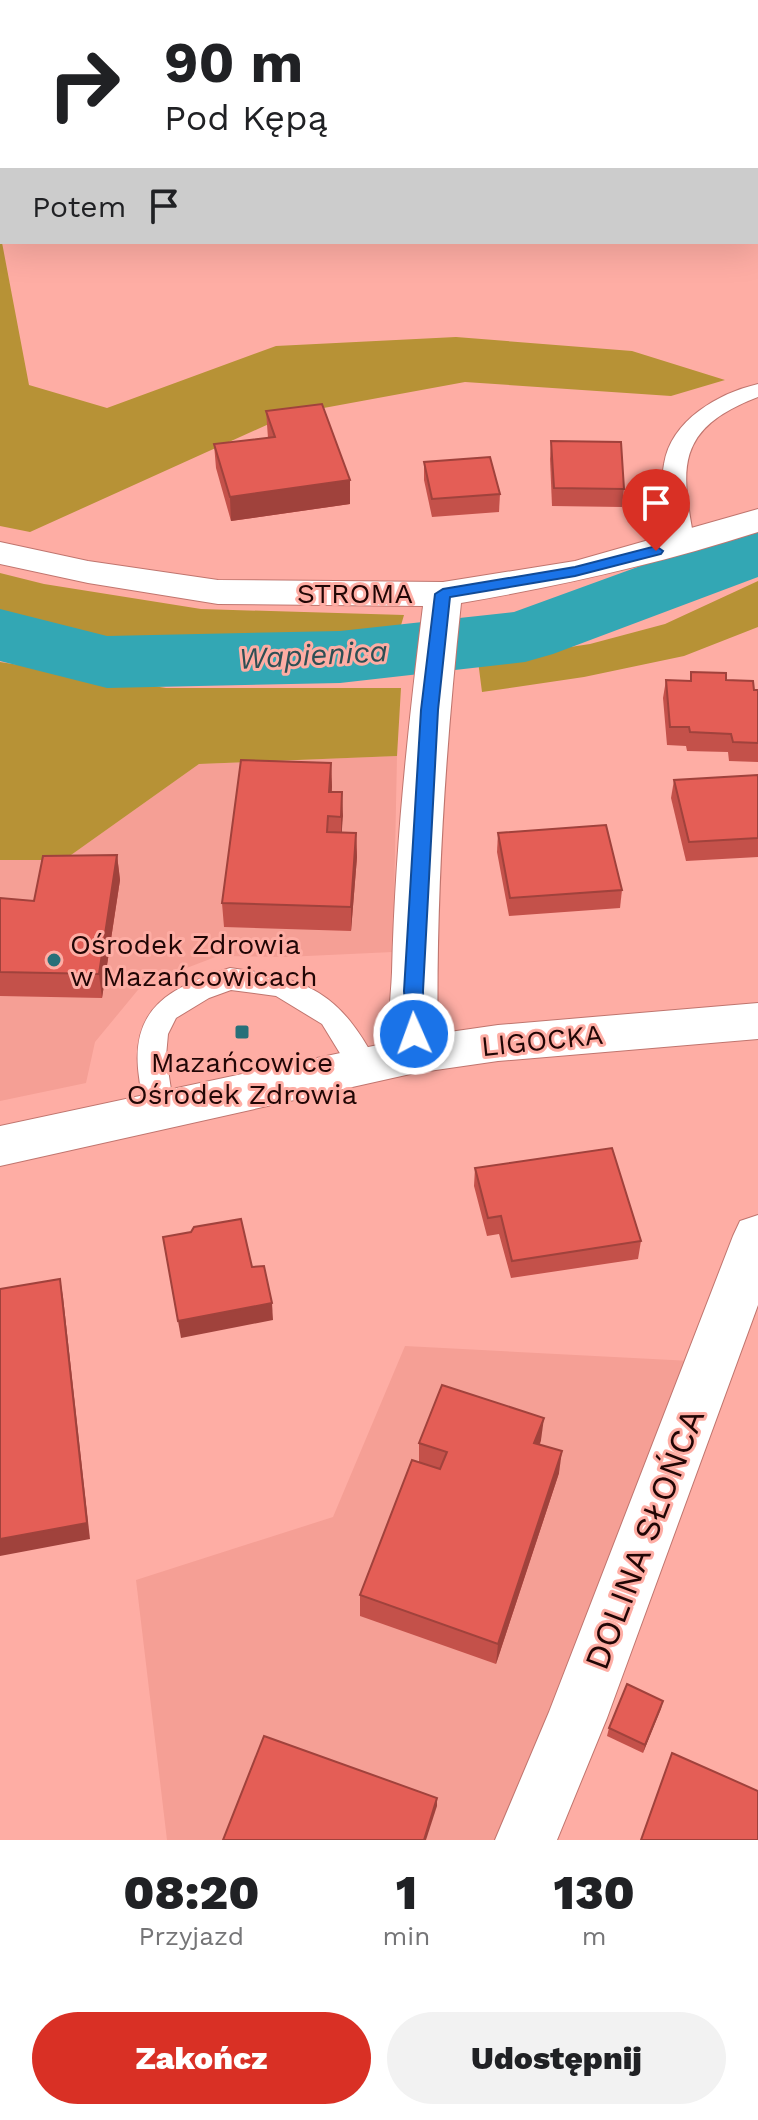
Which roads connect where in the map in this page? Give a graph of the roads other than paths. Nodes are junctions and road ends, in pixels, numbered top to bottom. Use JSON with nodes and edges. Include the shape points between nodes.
{"nodes":[{"id":1,"x":758,"y":390,"type":"edge"},
{"id":2,"x":758,"y":520,"type":"edge"},
{"id":3,"x":683,"y":544,"type":"junction"},
{"id":4,"x":0,"y":553,"type":"edge"},
{"id":5,"x":443,"y":594,"type":"junction"},
{"id":6,"x":758,"y":1021,"type":"edge"},
{"id":7,"x":415,"y":1055,"type":"junction"},
{"id":8,"x":363,"y":1065,"type":"junction"},
{"id":9,"x":159,"y":1110,"type":"junction"},
{"id":10,"x":0,"y":1146,"type":"edge"},
{"id":11,"x":758,"y":1236,"type":"edge"},
{"id":12,"x":526,"y":1840,"type":"edge"}],
"edges":[{"from":1,"to":3,"type":"lane","via":[[702,416],[677,447],[672,486]]},
{"from":2,"to":3,"type":"street"},
{"from":3,"to":5,"type":"street","via":[[575,572]]},
{"from":4,"to":5,"type":"street","name":"STROMA","via":[[218,592]]},
{"from":5,"to":7,"type":"street","name":"STROMA","via":[[429,710],[413,991]]},
{"from":6,"to":7,"type":"street","name":"LIGOCKA"},
{"from":7,"to":8,"type":"street","name":"LIGOCKA"},
{"from":8,"to":9,"type":"street","name":"LIGOCKA"},
{"from":8,"to":9,"type":"lane","via":[[332,1016],[282,986],[230,979],[166,1010],[153,1034],[151,1056]]},
{"from":9,"to":10,"type":"street","name":"LIGOCKA"},
{"from":11,"to":12,"type":"street","name":"DOLINA SŁOŃCA","via":[[583,1703]]}]}
